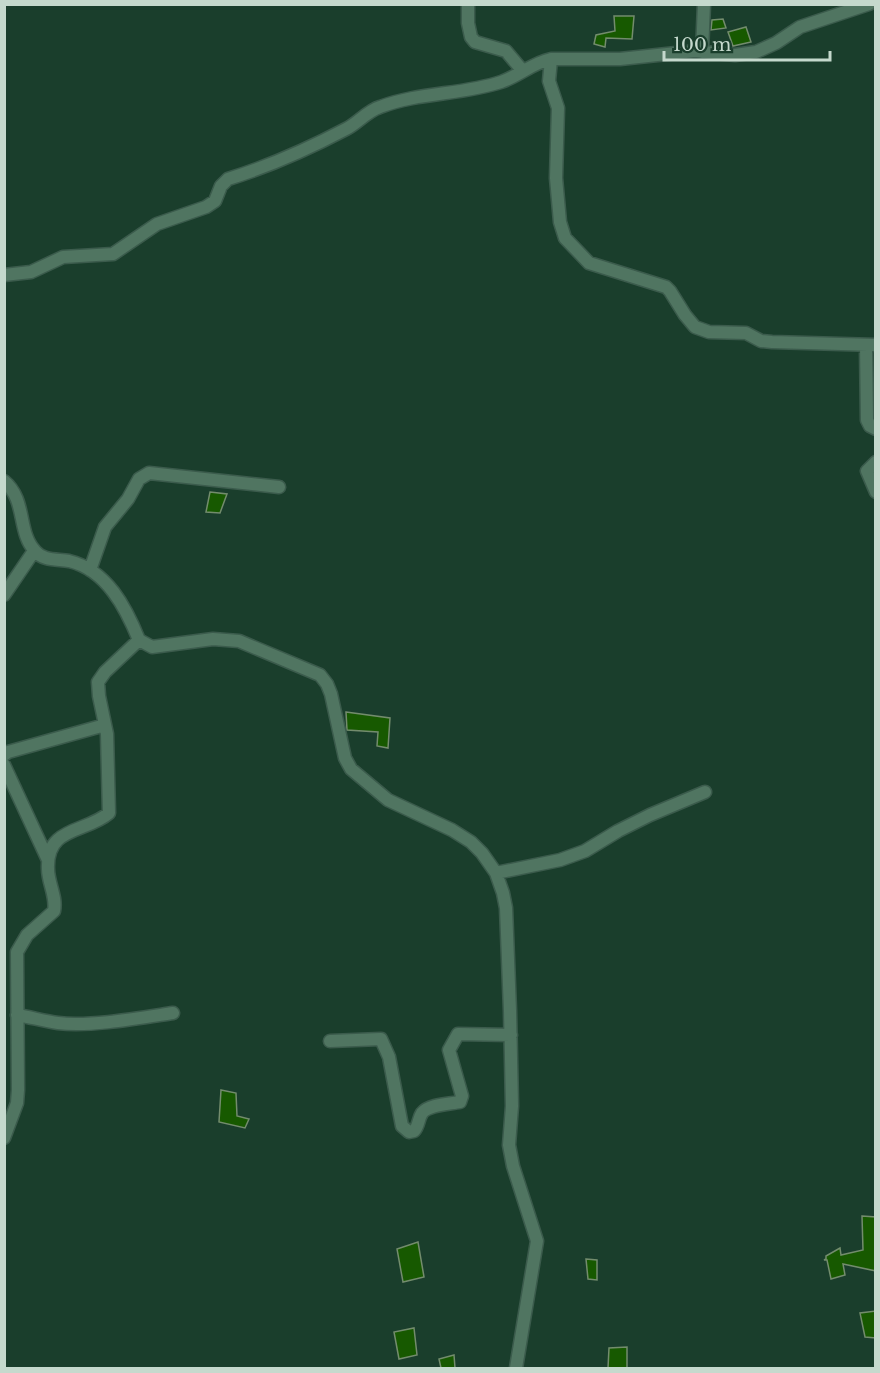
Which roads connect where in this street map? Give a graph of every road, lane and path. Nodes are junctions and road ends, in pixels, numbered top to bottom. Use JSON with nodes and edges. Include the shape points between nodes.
{"nodes":[{"id":1,"x":468,"y":4,"type":"edge"},
{"id":2,"x":704,"y":4,"type":"edge"},
{"id":3,"x":869,"y":4,"type":"edge"},
{"id":4,"x":702,"y":52,"type":"junction"},
{"id":5,"x":550,"y":59,"type":"junction"},
{"id":6,"x":522,"y":70,"type":"junction"},
{"id":7,"x":4,"y":275,"type":"edge"},
{"id":8,"x":871,"y":345,"type":"edge"},
{"id":9,"x":876,"y":429,"type":"edge"},
{"id":10,"x":876,"y":462,"type":"edge"},
{"id":11,"x":4,"y":481,"type":"edge"},
{"id":12,"x":279,"y":486,"type":"dead end"},
{"id":13,"x":876,"y":492,"type":"edge"},
{"id":14,"x":34,"y":551,"type":"junction"},
{"id":15,"x":90,"y":570,"type":"junction"},
{"id":16,"x":4,"y":595,"type":"edge"},
{"id":17,"x":139,"y":640,"type":"junction"},
{"id":18,"x":105,"y":725,"type":"junction"},
{"id":19,"x":4,"y":756,"type":"edge"},
{"id":20,"x":4,"y":765,"type":"edge"},
{"id":21,"x":705,"y":792,"type":"dead end"},
{"id":22,"x":48,"y":860,"type":"junction"},
{"id":23,"x":496,"y":873,"type":"junction"},
{"id":24,"x":173,"y":1013,"type":"dead end"},
{"id":25,"x":17,"y":1015,"type":"junction"},
{"id":26,"x":510,"y":1035,"type":"junction"},
{"id":27,"x":330,"y":1041,"type":"dead end"},
{"id":28,"x":4,"y":1138,"type":"edge"},
{"id":29,"x":516,"y":1368,"type":"edge"}],
"edges":[{"from":1,"to":6,"type":"street","via":[[475,42],[506,51]]},
{"from":2,"to":4,"type":"street"},
{"from":3,"to":4,"type":"street","via":[[800,27],[756,52]]},
{"from":4,"to":5,"type":"street","via":[[620,59]]},
{"from":5,"to":6,"type":"street"},
{"from":5,"to":8,"type":"street","via":[[549,81],[558,108],[556,178],[560,222],[565,238],[589,263],[666,287],[690,322],[702,330],[746,333],[772,342]]},
{"from":6,"to":7,"type":"street","via":[[501,82],[380,106],[355,125],[288,158],[228,179],[215,201],[206,207],[157,224],[113,254],[63,257],[31,272]]},
{"from":8,"to":9,"type":"street","via":[[867,420]]},
{"from":10,"to":13,"type":"street","via":[[867,471]]},
{"from":11,"to":14,"type":"street","via":[[16,497]]},
{"from":12,"to":15,"type":"street","via":[[144,474],[105,526]]},
{"from":14,"to":15,"type":"street","via":[[42,557]]},
{"from":14,"to":16,"type":"street"},
{"from":15,"to":17,"type":"street","via":[[120,600]]},
{"from":17,"to":18,"type":"street","via":[[98,682]]},
{"from":17,"to":23,"type":"street","via":[[152,647],[213,639],[239,641],[320,675],[331,694],[351,769],[388,800],[463,836]]},
{"from":18,"to":19,"type":"street"},
{"from":18,"to":22,"type":"street","via":[[110,813],[59,837]]},
{"from":20,"to":22,"type":"street"},
{"from":21,"to":23,"type":"street","via":[[639,820],[585,851]]},
{"from":22,"to":25,"type":"street","via":[[55,909],[27,935],[17,952]]},
{"from":23,"to":26,"type":"street","via":[[506,908]]},
{"from":24,"to":25,"type":"street","via":[[73,1023]]},
{"from":25,"to":28,"type":"street","via":[[17,1103]]},
{"from":26,"to":27,"type":"street","via":[[458,1034],[449,1050],[462,1096],[460,1102],[427,1108],[421,1114],[418,1128],[409,1132],[402,1125],[389,1058],[381,1039]]},
{"from":26,"to":29,"type":"street","via":[[509,1145],[537,1241]]}]}
